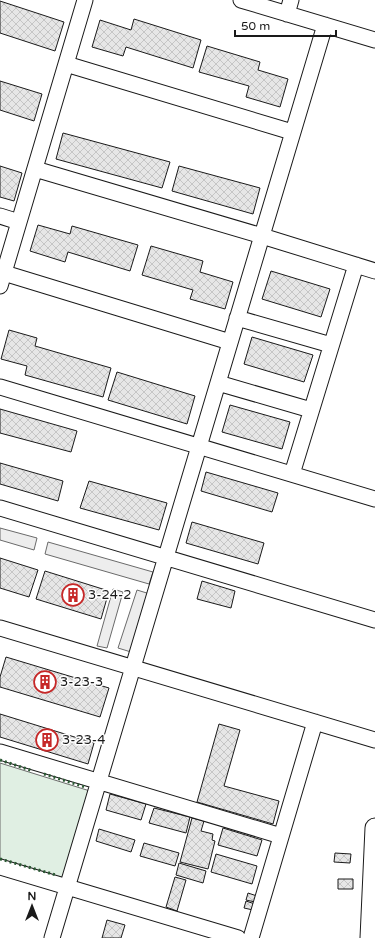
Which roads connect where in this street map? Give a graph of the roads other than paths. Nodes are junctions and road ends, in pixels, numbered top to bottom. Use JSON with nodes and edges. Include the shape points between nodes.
{"nodes":[{"id":1,"x":85,"y":0,"type":"edge"},
{"id":2,"x":241,"y":0,"type":"edge"},
{"id":3,"x":289,"y":7,"type":"edge"},
{"id":4,"x":325,"y":25,"type":"junction"},
{"id":5,"x":375,"y":40,"type":"edge"},
{"id":6,"x":66,"y":64,"type":"junction"},
{"id":7,"x":292,"y":132,"type":"junction"},
{"id":8,"x":35,"y":169,"type":"junction"},
{"id":9,"x":0,"y":216,"type":"edge"},
{"id":10,"x":19,"y":222,"type":"junction"},
{"id":11,"x":262,"y":236,"type":"junction"},
{"id":12,"x":356,"y":265,"type":"junction"},
{"id":13,"x":375,"y":271,"type":"edge"},
{"id":14,"x":2,"y":280,"type":"edge"},
{"id":15,"x":237,"y":318,"type":"junction"},
{"id":16,"x":230,"y":342,"type":"junction"},
{"id":17,"x":331,"y":345,"type":"junction"},
{"id":18,"x":218,"y":383,"type":"junction"},
{"id":19,"x":0,"y":387,"type":"edge"},
{"id":20,"x":311,"y":410,"type":"junction"},
{"id":21,"x":199,"y":446,"type":"junction"},
{"id":22,"x":292,"y":474,"type":"junction"},
{"id":23,"x":375,"y":499,"type":"edge"},
{"id":24,"x":0,"y":508,"type":"edge"},
{"id":25,"x":166,"y":557,"type":"junction"},
{"id":26,"x":375,"y":620,"type":"edge"},
{"id":27,"x":0,"y":628,"type":"edge"},
{"id":28,"x":133,"y":667,"type":"junction"},
{"id":29,"x":315,"y":722,"type":"junction"},
{"id":30,"x":375,"y":740,"type":"edge"},
{"id":31,"x":0,"y":752,"type":"edge"},
{"id":32,"x":99,"y":781,"type":"junction"},
{"id":33,"x":375,"y":828,"type":"edge"},
{"id":34,"x":281,"y":836,"type":"junction"},
{"id":35,"x":0,"y":867,"type":"edge"},
{"id":36,"x":68,"y":887,"type":"junction"},
{"id":37,"x":52,"y":938,"type":"edge"},
{"id":38,"x":238,"y":938,"type":"edge"},
{"id":39,"x":250,"y":938,"type":"edge"},
{"id":40,"x":370,"y":938,"type":"edge"}],
"edges":[{"from":1,"to":6,"type":"street"},
{"from":2,"to":3,"type":"street"},
{"from":3,"to":4,"type":"street"},
{"from":4,"to":5,"type":"street"},
{"from":4,"to":7,"type":"street"},
{"from":6,"to":7,"type":"street"},
{"from":6,"to":8,"type":"street"},
{"from":7,"to":11,"type":"street"},
{"from":8,"to":10,"type":"street"},
{"from":8,"to":11,"type":"street"},
{"from":9,"to":10,"type":"street"},
{"from":10,"to":14,"type":"street"},
{"from":11,"to":12,"type":"street"},
{"from":11,"to":15,"type":"street"},
{"from":12,"to":13,"type":"street"},
{"from":12,"to":17,"type":"street"},
{"from":14,"to":16,"type":"street"},
{"from":15,"to":16,"type":"street"},
{"from":15,"to":17,"type":"street"},
{"from":16,"to":18,"type":"street"},
{"from":17,"to":20,"type":"street"},
{"from":18,"to":20,"type":"street"},
{"from":18,"to":21,"type":"street"},
{"from":19,"to":21,"type":"street"},
{"from":20,"to":22,"type":"street"},
{"from":21,"to":22,"type":"street"},
{"from":21,"to":25,"type":"street"},
{"from":22,"to":23,"type":"street"},
{"from":24,"to":25,"type":"street"},
{"from":25,"to":26,"type":"street"},
{"from":25,"to":28,"type":"street"},
{"from":27,"to":28,"type":"street"},
{"from":28,"to":29,"type":"street"},
{"from":28,"to":32,"type":"street"},
{"from":29,"to":30,"type":"street"},
{"from":29,"to":34,"type":"street"},
{"from":31,"to":32,"type":"street"},
{"from":32,"to":34,"type":"street"},
{"from":32,"to":36,"type":"street"},
{"from":33,"to":40,"type":"main road"},
{"from":34,"to":39,"type":"street"},
{"from":35,"to":36,"type":"street"},
{"from":36,"to":37,"type":"street"},
{"from":36,"to":38,"type":"street"}]}
